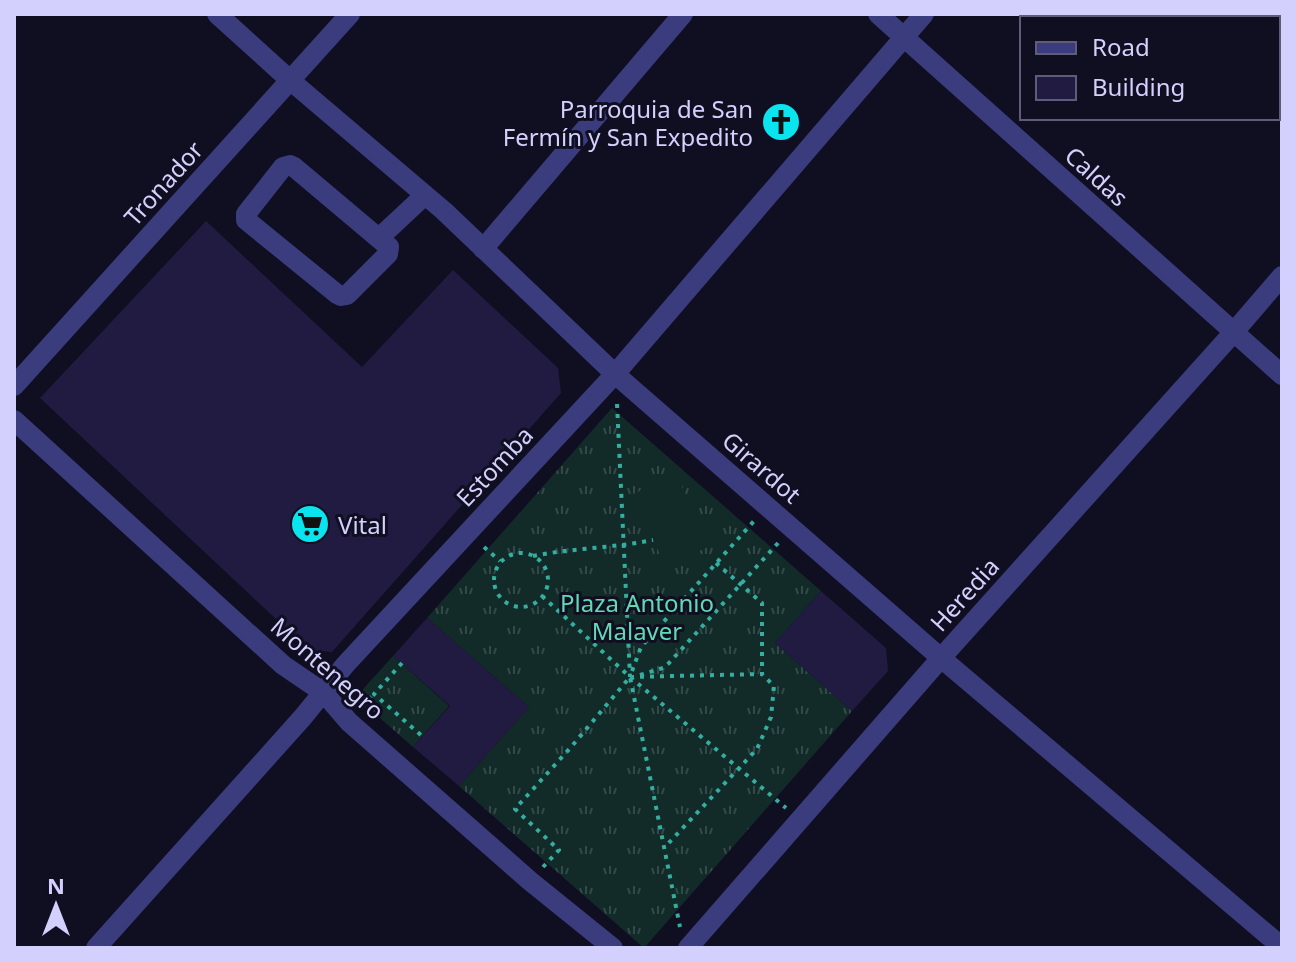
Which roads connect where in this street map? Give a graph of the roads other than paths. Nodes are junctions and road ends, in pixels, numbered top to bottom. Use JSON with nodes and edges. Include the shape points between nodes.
{"nodes":[{"id":1,"x":217,"y":14,"type":"edge"},
{"id":2,"x":350,"y":14,"type":"edge"},
{"id":3,"x":683,"y":14,"type":"edge"},
{"id":4,"x":878,"y":14,"type":"edge"},
{"id":5,"x":924,"y":14,"type":"edge"},
{"id":6,"x":903,"y":37,"type":"junction"},
{"id":7,"x":291,"y":81,"type":"junction"},
{"id":8,"x":425,"y":195,"type":"junction"},
{"id":9,"x":379,"y":238,"type":"junction"},
{"id":10,"x":483,"y":249,"type":"junction"},
{"id":11,"x":1282,"y":276,"type":"edge"},
{"id":12,"x":1233,"y":333,"type":"junction"},
{"id":13,"x":615,"y":374,"type":"junction"},
{"id":14,"x":1282,"y":375,"type":"edge"},
{"id":15,"x":14,"y":386,"type":"edge"},
{"id":16,"x":14,"y":420,"type":"edge"},
{"id":17,"x":941,"y":658,"type":"junction"},
{"id":18,"x":324,"y":693,"type":"junction"},
{"id":19,"x":685,"y":941,"type":"edge"},
{"id":20,"x":1282,"y":947,"type":"edge"},
{"id":21,"x":96,"y":948,"type":"edge"},
{"id":22,"x":613,"y":948,"type":"edge"}],
"edges":[{"from":1,"to":7,"type":"street","name":"Girardot"},
{"from":2,"to":7,"type":"street","name":"Tronador"},
{"from":3,"to":10,"type":"street"},
{"from":4,"to":6,"type":"street","name":"Caldas"},
{"from":5,"to":6,"type":"street","name":"Estomba"},
{"from":6,"to":12,"type":"street","name":"Caldas"},
{"from":6,"to":13,"type":"street","name":"Estomba"},
{"from":7,"to":8,"type":"street","name":"Girardot"},
{"from":7,"to":15,"type":"street","name":"Tronador"},
{"from":8,"to":9,"type":"street"},
{"from":8,"to":10,"type":"street","name":"Girardot"},
{"from":9,"to":9,"type":"street","via":[[290,165],[246,214],[246,220],[341,296],[388,254],[389,247]]},
{"from":10,"to":13,"type":"street","name":"Girardot"},
{"from":11,"to":12,"type":"street","name":"Heredia"},
{"from":12,"to":14,"type":"street","name":"Caldas"},
{"from":12,"to":17,"type":"street","name":"Heredia"},
{"from":13,"to":17,"type":"street","name":"Girardot"},
{"from":13,"to":18,"type":"street","name":"Estomba"},
{"from":16,"to":18,"type":"street","name":"Montenegro","via":[[283,665]]},
{"from":17,"to":19,"type":"street","name":"Heredia","via":[[800,820]]},
{"from":17,"to":20,"type":"street","name":"Girardot"},
{"from":18,"to":21,"type":"street","name":"Estomba"},
{"from":18,"to":22,"type":"street","name":"Montenegro","via":[[349,722]]}]}
